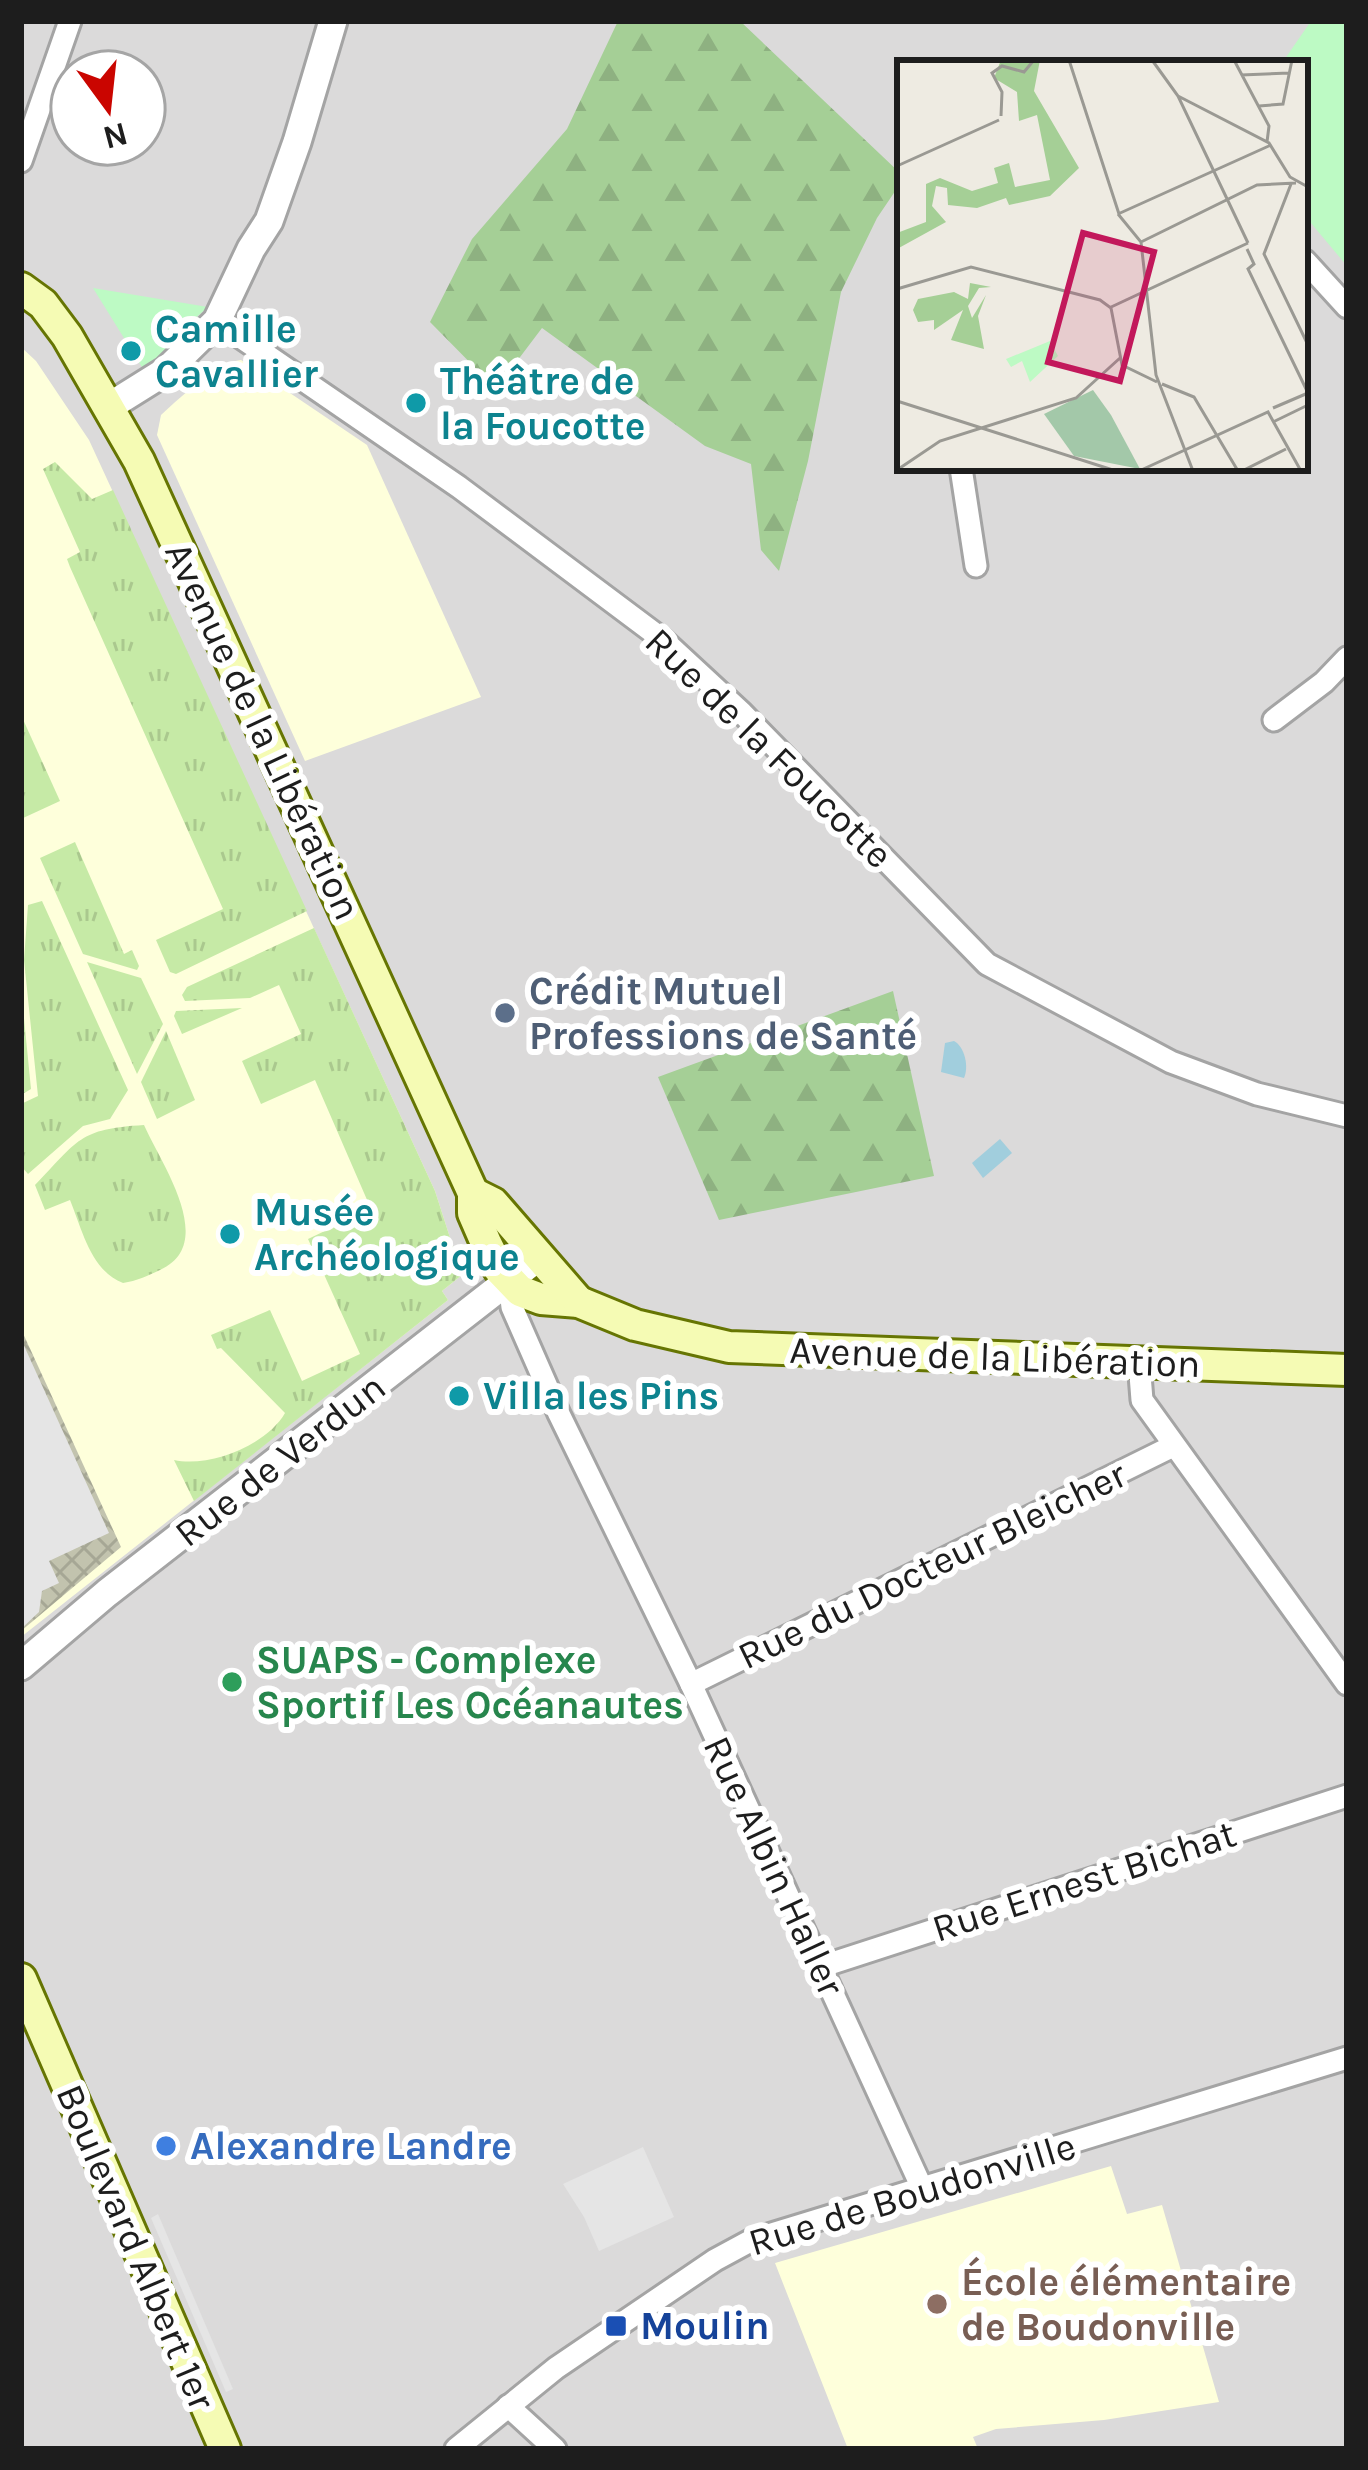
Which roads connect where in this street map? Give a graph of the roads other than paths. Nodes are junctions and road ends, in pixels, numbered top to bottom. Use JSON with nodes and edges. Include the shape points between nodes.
{"nodes":[{"id":1,"x":70,"y":21,"type":"edge"},
{"id":2,"x":333,"y":21,"type":"edge"},
{"id":3,"x":21,"y":161,"type":"edge"},
{"id":4,"x":1308,"y":264,"type":"edge"},
{"id":5,"x":21,"y":288,"type":"edge"},
{"id":6,"x":1347,"y":307,"type":"edge"},
{"id":7,"x":217,"y":321,"type":"junction"},
{"id":8,"x":110,"y":406,"type":"junction"},
{"id":9,"x":961,"y":471,"type":"edge"},
{"id":10,"x":976,"y":566,"type":"dead end"},
{"id":11,"x":1347,"y":658,"type":"edge"},
{"id":12,"x":1274,"y":720,"type":"dead end"},
{"id":13,"x":1347,"y":1116,"type":"edge"},
{"id":14,"x":473,"y":1193,"type":"junction"},
{"id":15,"x":540,"y":1256,"type":"junction"},
{"id":16,"x":509,"y":1283,"type":"junction"},
{"id":17,"x":579,"y":1302,"type":"junction"},
{"id":18,"x":1139,"y":1362,"type":"junction"},
{"id":19,"x":1347,"y":1370,"type":"edge"},
{"id":20,"x":1173,"y":1447,"type":"junction"},
{"id":21,"x":21,"y":1666,"type":"edge"},
{"id":22,"x":691,"y":1684,"type":"junction"},
{"id":23,"x":1347,"y":1684,"type":"edge"},
{"id":24,"x":1347,"y":1796,"type":"edge"},
{"id":25,"x":820,"y":1967,"type":"junction"},
{"id":26,"x":21,"y":1978,"type":"edge"},
{"id":27,"x":1347,"y":2058,"type":"edge"},
{"id":28,"x":922,"y":2188,"type":"junction"},
{"id":29,"x":508,"y":2406,"type":"junction"},
{"id":30,"x":225,"y":2449,"type":"edge"},
{"id":31,"x":456,"y":2449,"type":"edge"},
{"id":32,"x":555,"y":2449,"type":"edge"}],
"edges":[{"from":1,"to":3,"type":"street"},
{"from":2,"to":7,"type":"street","via":[[268,221]]},
{"from":4,"to":6,"type":"street"},
{"from":5,"to":8,"type":"main road","name":"Avenue de la Libération","via":[[58,323]]},
{"from":7,"to":8,"type":"street","via":[[166,371]]},
{"from":7,"to":13,"type":"street","name":"Rue de la Foucotte","via":[[662,639],[987,964],[1171,1062]]},
{"from":8,"to":14,"type":"main road","name":"Avenue de la Libération"},
{"from":9,"to":10,"type":"street"},
{"from":11,"to":12,"type":"street"},
{"from":14,"to":15,"type":"main road","name":"Avenue de la Libération","via":[[494,1203]]},
{"from":14,"to":16,"type":"main road","name":"Avenue de la Libération","via":[[473,1213]]},
{"from":15,"to":16,"type":"street","name":"Rue de Verdun"},
{"from":15,"to":17,"type":"main road","name":"Avenue de la Libération"},
{"from":16,"to":17,"type":"main road","name":"Avenue de la Libération","via":[[542,1299]]},
{"from":16,"to":21,"type":"street","name":"Rue de Verdun"},
{"from":16,"to":22,"type":"street","name":"Rue Albin Haller","via":[[559,1414]]},
{"from":17,"to":18,"type":"main road","name":"Avenue de la Libération","via":[[729,1347]]},
{"from":18,"to":19,"type":"main road","name":"Avenue de la Libération"},
{"from":18,"to":20,"type":"street","via":[[1142,1400]]},
{"from":20,"to":22,"type":"street","name":"Rue du Docteur Bleicher"},
{"from":20,"to":23,"type":"street"},
{"from":22,"to":25,"type":"street","name":"Rue Albin Haller"},
{"from":24,"to":25,"type":"street","name":"Rue Ernest Bichat"},
{"from":25,"to":28,"type":"street","name":"Rue Albin Haller"},
{"from":26,"to":30,"type":"main road","name":"Boulevard Albert 1er"},
{"from":27,"to":28,"type":"street","name":"Rue de Boudonville"},
{"from":28,"to":29,"type":"street","name":"Rue de Boudonville","via":[[736,2248]]},
{"from":29,"to":31,"type":"street","name":"Rue de Boudonville"},
{"from":29,"to":32,"type":"street"}]}
